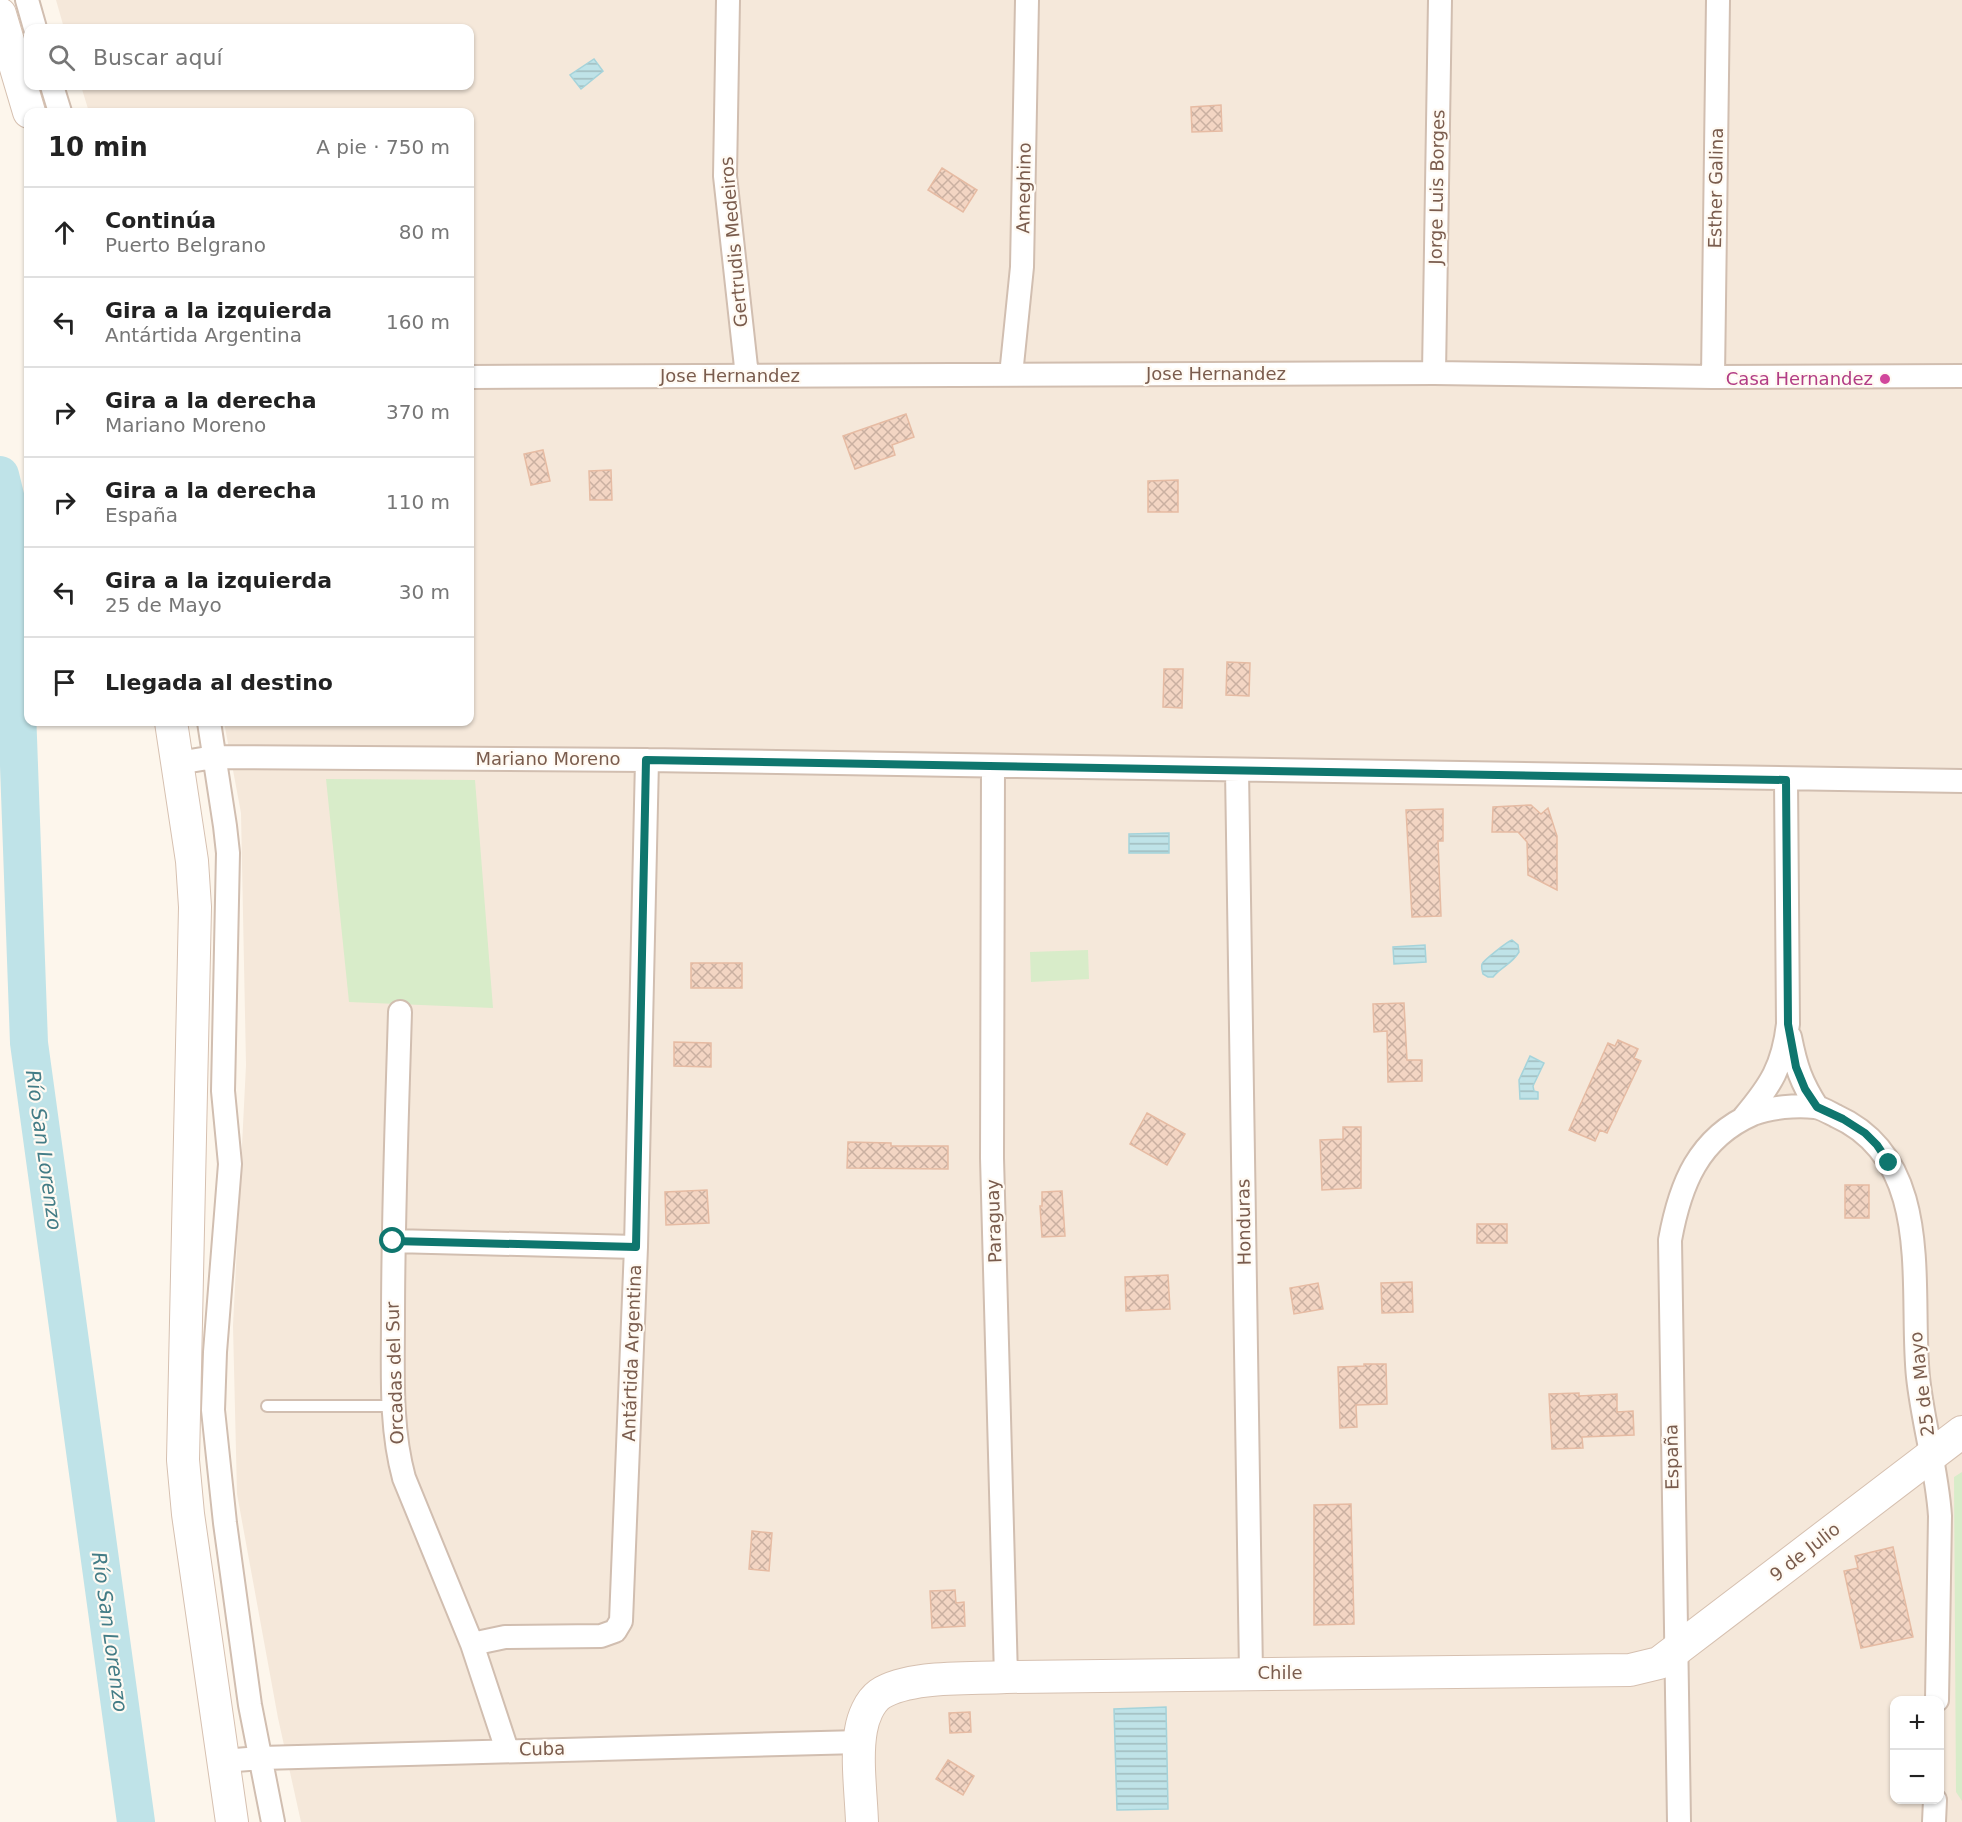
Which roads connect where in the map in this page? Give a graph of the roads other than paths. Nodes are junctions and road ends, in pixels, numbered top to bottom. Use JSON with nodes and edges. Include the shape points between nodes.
{"nodes":[{"id":1,"x":27,"y":0,"type":"edge"},
{"id":2,"x":728,"y":0,"type":"edge"},
{"id":3,"x":1027,"y":0,"type":"edge"},
{"id":4,"x":1440,"y":0,"type":"edge"},
{"id":5,"x":1718,"y":0,"type":"edge"},
{"id":6,"x":0,"y":14,"type":"edge"},
{"id":7,"x":34,"y":24,"type":"edge"},
{"id":8,"x":53,"y":90,"type":"edge"},
{"id":9,"x":28,"y":108,"type":"edge"},
{"id":10,"x":59,"y":108,"type":"edge"},
{"id":11,"x":1434,"y":373,"type":"junction"},
{"id":12,"x":1011,"y":375,"type":"junction"},
{"id":13,"x":747,"y":376,"type":"junction"},
{"id":14,"x":1962,"y":376,"type":"edge"},
{"id":15,"x":474,"y":377,"type":"edge"},
{"id":16,"x":1713,"y":377,"type":"junction"},
{"id":17,"x":172,"y":726,"type":"edge"},
{"id":18,"x":209,"y":726,"type":"edge"},
{"id":19,"x":214,"y":757,"type":"junction"},
{"id":20,"x":646,"y":760,"type":"junction"},
{"id":21,"x":178,"y":763,"type":"junction"},
{"id":22,"x":993,"y":766,"type":"junction"},
{"id":23,"x":1237,"y":770,"type":"junction"},
{"id":24,"x":1786,"y":780,"type":"junction"},
{"id":25,"x":1962,"y":781,"type":"edge"},
{"id":26,"x":400,"y":1012,"type":"dead end"},
{"id":27,"x":1788,"y":1024,"type":"junction"},
{"id":28,"x":1817,"y":1107,"type":"junction"},
{"id":29,"x":1743,"y":1118,"type":"junction"},
{"id":30,"x":393,"y":1241,"type":"junction"},
{"id":31,"x":636,"y":1247,"type":"junction"},
{"id":32,"x":267,"y":1406,"type":"dead end"},
{"id":33,"x":393,"y":1406,"type":"junction"},
{"id":34,"x":1962,"y":1432,"type":"edge"},
{"id":35,"x":1931,"y":1455,"type":"junction"},
{"id":36,"x":472,"y":1644,"type":"junction"},
{"id":37,"x":1676,"y":1651,"type":"junction"},
{"id":38,"x":1645,"y":1667,"type":"joint"},
{"id":39,"x":1251,"y":1673,"type":"junction"},
{"id":40,"x":1006,"y":1677,"type":"junction"},
{"id":41,"x":1937,"y":1696,"type":"edge"},
{"id":42,"x":860,"y":1742,"type":"junction"},
{"id":43,"x":507,"y":1750,"type":"junction"},
{"id":44,"x":261,"y":1758,"type":"junction"},
{"id":45,"x":224,"y":1761,"type":"junction"},
{"id":46,"x":1935,"y":1804,"type":"edge"},
{"id":47,"x":232,"y":1822,"type":"edge"},
{"id":48,"x":273,"y":1822,"type":"edge"},
{"id":49,"x":862,"y":1822,"type":"edge"},
{"id":50,"x":1679,"y":1822,"type":"edge"},
{"id":51,"x":1934,"y":1822,"type":"edge"}],
"edges":[{"from":1,"to":7,"type":"street"},
{"from":2,"to":13,"type":"street","name":"Gertrudis Medeiros","via":[[725,176]]},
{"from":3,"to":12,"type":"street","name":"Ameghino","via":[[1022,267]]},
{"from":4,"to":11,"type":"street","name":"Jorge Luis Borges"},
{"from":5,"to":16,"type":"street","name":"Esther Galina"},
{"from":6,"to":9,"type":"street"},
{"from":8,"to":10,"type":"street"},
{"from":11,"to":12,"type":"street","name":"Jose Hernandez"},
{"from":11,"to":16,"type":"street","name":"Jose Hernandez"},
{"from":12,"to":13,"type":"street","name":"Jose Hernandez"},
{"from":13,"to":15,"type":"street","name":"Jose Hernandez"},
{"from":14,"to":16,"type":"street","name":"Jose Hernandez"},
{"from":17,"to":21,"type":"street"},
{"from":18,"to":19,"type":"street"},
{"from":19,"to":20,"type":"street","name":"Mariano Moreno"},
{"from":19,"to":21,"type":"street","name":"Mariano Moreno"},
{"from":19,"to":44,"type":"street","via":[[228,853],[223,1090],[230,1164],[213,1410],[250,1706]]},
{"from":20,"to":22,"type":"street","name":"Mariano Moreno"},
{"from":20,"to":31,"type":"street","name":"Antártida Argentina"},
{"from":21,"to":45,"type":"street","via":[[195,907],[183,1460]]},
{"from":22,"to":23,"type":"street","name":"Mariano Moreno"},
{"from":22,"to":40,"type":"street","name":"Paraguay","via":[[992,1158]]},
{"from":23,"to":24,"type":"street","name":"Mariano Moreno"},
{"from":23,"to":39,"type":"street","name":"Honduras"},
{"from":24,"to":25,"type":"street","name":"Mariano Moreno"},
{"from":24,"to":27,"type":"street","name":"España"},
{"from":26,"to":30,"type":"street","name":"Orcadas del Sur"},
{"from":27,"to":28,"type":"street","name":"España","via":[[1796,1067]]},
{"from":27,"to":29,"type":"street","name":"España","via":[[1778,1069]]},
{"from":28,"to":29,"type":"street","name":"España","via":[[1784,1107]]},
{"from":28,"to":35,"type":"street","name":"25 de Mayo","via":[[1865,1133],[1877,1145],[1902,1187],[1914,1245],[1915,1349]]},
{"from":29,"to":37,"type":"street","name":"España","via":[[1707,1145],[1695,1162],[1684,1185],[1670,1240]]},
{"from":30,"to":31,"type":"street"},
{"from":30,"to":33,"type":"street","name":"Orcadas del Sur"},
{"from":31,"to":36,"type":"street","name":"Antártida Argentina","via":[[621,1622],[615,1631],[601,1636],[505,1637]]},
{"from":32,"to":33,"type":"lane"},
{"from":33,"to":36,"type":"street","name":"Orcadas del Sur","via":[[404,1478]]},
{"from":34,"to":35,"type":"street","name":"9 de Julio"},
{"from":35,"to":37,"type":"street","name":"9 de Julio"},
{"from":35,"to":41,"type":"street","name":"25 de Mayo","via":[[1940,1516]]},
{"from":36,"to":43,"type":"street","name":"Orcadas del Sur"},
{"from":37,"to":38,"type":"street","name":"9 de Julio"},
{"from":37,"to":50,"type":"street","name":"España"},
{"from":38,"to":39,"type":"street","name":"Chile"},
{"from":39,"to":40,"type":"street","name":"Chile"},
{"from":40,"to":42,"type":"street","name":"Chile","via":[[896,1686],[878,1695],[866,1714]]},
{"from":42,"to":43,"type":"street","name":"Cuba"},
{"from":42,"to":49,"type":"street","name":"Chile"},
{"from":43,"to":44,"type":"street","name":"Cuba"},
{"from":44,"to":45,"type":"street","name":"Cuba"},
{"from":44,"to":48,"type":"street"},
{"from":45,"to":47,"type":"street"},
{"from":46,"to":51,"type":"street"}]}
